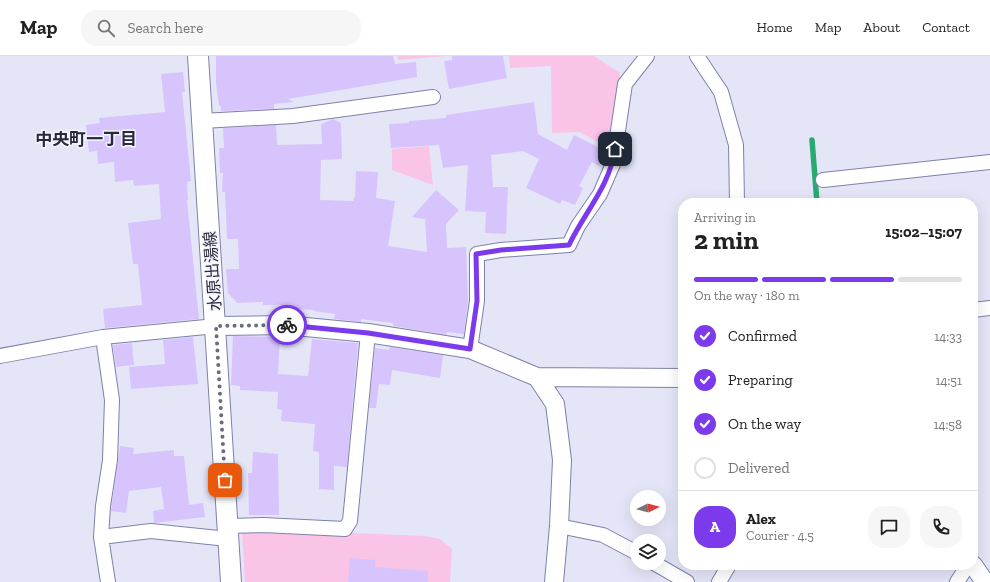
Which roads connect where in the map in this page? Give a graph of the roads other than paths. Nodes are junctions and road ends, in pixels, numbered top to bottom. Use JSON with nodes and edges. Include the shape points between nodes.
{"nodes":[{"id":1,"x":198,"y":56,"type":"edge"},
{"id":2,"x":647,"y":56,"type":"edge"},
{"id":3,"x":697,"y":56,"type":"edge"},
{"id":4,"x":433,"y":97,"type":"dead end"},
{"id":5,"x":202,"y":121,"type":"junction"},
{"id":6,"x":990,"y":162,"type":"edge"},
{"id":7,"x":823,"y":180,"type":"dead end"},
{"id":8,"x":737,"y":198,"type":"edge"},
{"id":9,"x":990,"y":308,"type":"edge"},
{"id":10,"x":978,"y":309,"type":"edge"},
{"id":11,"x":216,"y":326,"type":"junction"},
{"id":12,"x":368,"y":333,"type":"junction"},
{"id":13,"x":103,"y":337,"type":"junction"},
{"id":14,"x":470,"y":349,"type":"junction"},
{"id":15,"x":0,"y":356,"type":"edge"},
{"id":16,"x":537,"y":377,"type":"junction"},
{"id":17,"x":678,"y":378,"type":"edge"},
{"id":18,"x":559,"y":526,"type":"junction"},
{"id":19,"x":228,"y":532,"type":"junction"},
{"id":20,"x":101,"y":537,"type":"junction"},
{"id":21,"x":630,"y":549,"type":"edge"},
{"id":22,"x":666,"y":570,"type":"edge"},
{"id":23,"x":725,"y":570,"type":"edge"},
{"id":24,"x":965,"y":570,"type":"edge"},
{"id":25,"x":976,"y":570,"type":"edge"},
{"id":26,"x":108,"y":582,"type":"edge"},
{"id":27,"x":230,"y":582,"type":"edge"},
{"id":28,"x":554,"y":582,"type":"edge"},
{"id":29,"x":687,"y":582,"type":"edge"},
{"id":30,"x":719,"y":582,"type":"edge"},
{"id":31,"x":957,"y":582,"type":"edge"},
{"id":32,"x":985,"y":582,"type":"edge"}],
"edges":[{"from":1,"to":5,"type":"main road","name":"水原出湯線"},
{"from":2,"to":14,"type":"street","via":[[625,84],[613,164],[600,194],[578,226],[569,245],[476,254],[477,301]]},
{"from":3,"to":8,"type":"street","via":[[721,92],[736,145]]},
{"from":4,"to":5,"type":"street","via":[[293,116]]},
{"from":5,"to":11,"type":"main road","name":"水原出湯線"},
{"from":6,"to":7,"type":"street"},
{"from":9,"to":10,"type":"street"},
{"from":11,"to":12,"type":"street","via":[[285,325]]},
{"from":11,"to":13,"type":"street"},
{"from":11,"to":19,"type":"main road","name":"水原出湯線"},
{"from":12,"to":14,"type":"street"},
{"from":12,"to":19,"type":"street","via":[[350,521],[345,529],[263,525]]},
{"from":13,"to":15,"type":"street"},
{"from":13,"to":20,"type":"street","via":[[112,400],[110,460]]},
{"from":14,"to":16,"type":"street"},
{"from":16,"to":17,"type":"street"},
{"from":16,"to":18,"type":"street","via":[[555,404],[562,460]]},
{"from":18,"to":21,"type":"street","via":[[603,535]]},
{"from":18,"to":28,"type":"street"},
{"from":19,"to":20,"type":"street","via":[[151,531]]},
{"from":19,"to":27,"type":"main road","name":"水原出湯線"},
{"from":20,"to":26,"type":"street"},
{"from":22,"to":29,"type":"street"},
{"from":23,"to":30,"type":"street"},
{"from":24,"to":31,"type":"street"},
{"from":25,"to":32,"type":"street"}]}
